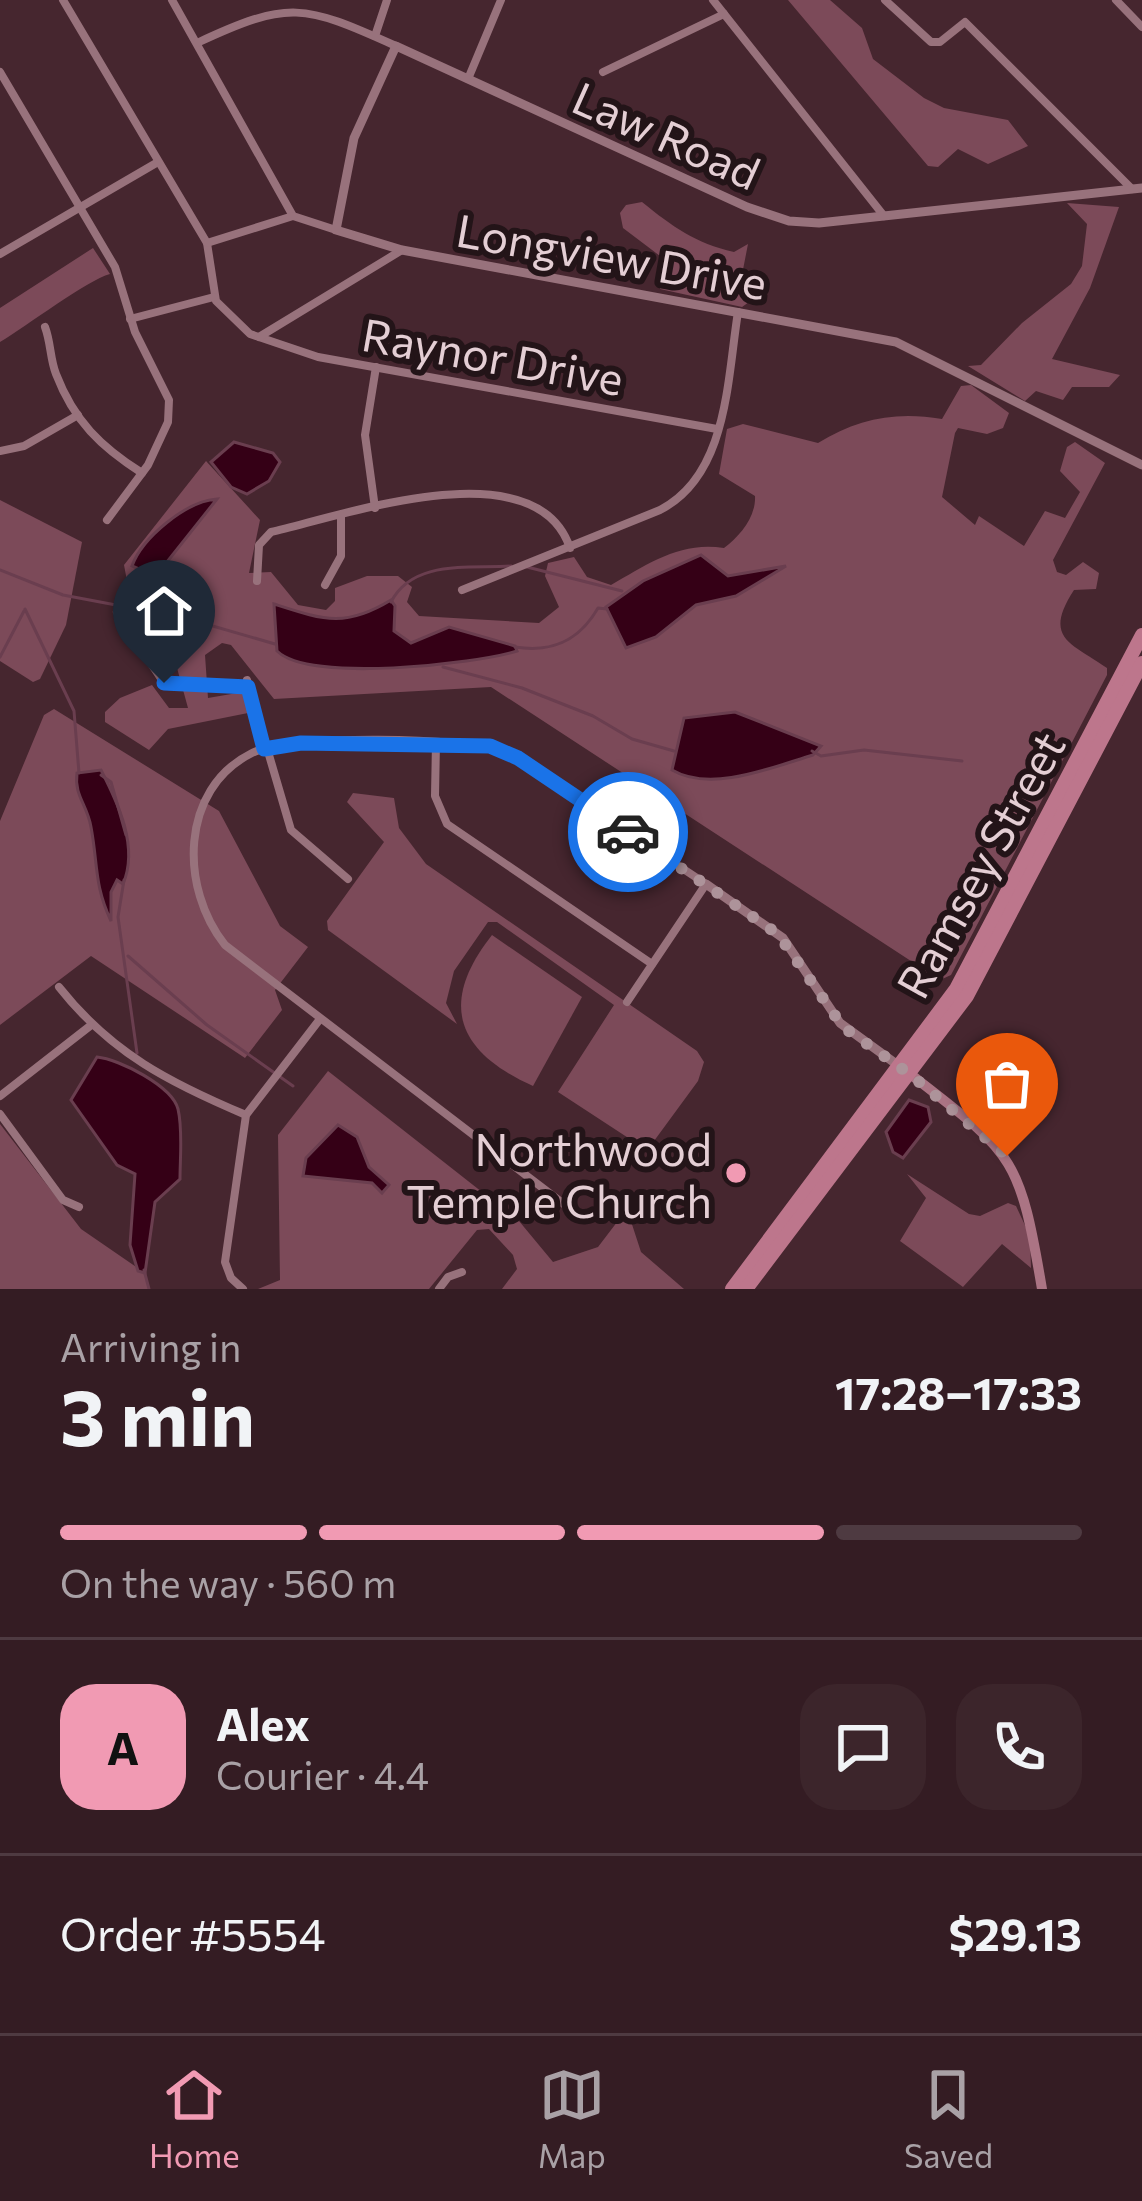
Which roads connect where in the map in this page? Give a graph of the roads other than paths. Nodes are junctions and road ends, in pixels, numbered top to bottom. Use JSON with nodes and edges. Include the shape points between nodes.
{"nodes":[{"id":1,"x":63,"y":0,"type":"edge"},
{"id":2,"x":172,"y":0,"type":"edge"},
{"id":3,"x":387,"y":0,"type":"edge"},
{"id":4,"x":501,"y":0,"type":"edge"},
{"id":5,"x":713,"y":0,"type":"edge"},
{"id":6,"x":885,"y":0,"type":"edge"},
{"id":7,"x":1116,"y":0,"type":"edge"},
{"id":8,"x":279,"y":1,"type":"edge"},
{"id":9,"x":724,"y":14,"type":"junction"},
{"id":10,"x":1142,"y":27,"type":"edge"},
{"id":11,"x":375,"y":37,"type":"junction"},
{"id":12,"x":197,"y":44,"type":"junction"},
{"id":13,"x":396,"y":46,"type":"junction"},
{"id":14,"x":0,"y":72,"type":"edge"},
{"id":15,"x":603,"y":73,"type":"dead end"},
{"id":16,"x":468,"y":79,"type":"junction"},
{"id":17,"x":158,"y":162,"type":"junction"},
{"id":18,"x":1137,"y":188,"type":"edge"},
{"id":19,"x":78,"y":209,"type":"junction"},
{"id":20,"x":293,"y":216,"type":"junction"},
{"id":21,"x":884,"y":216,"type":"junction"},
{"id":22,"x":337,"y":230,"type":"junction"},
{"id":23,"x":207,"y":243,"type":"junction"},
{"id":24,"x":402,"y":250,"type":"junction"},
{"id":25,"x":0,"y":254,"type":"edge"},
{"id":26,"x":214,"y":297,"type":"junction"},
{"id":27,"x":738,"y":311,"type":"junction"},
{"id":28,"x":130,"y":319,"type":"junction"},
{"id":29,"x":45,"y":328,"type":"dead end"},
{"id":30,"x":258,"y":338,"type":"junction"},
{"id":31,"x":376,"y":368,"type":"junction"},
{"id":32,"x":78,"y":415,"type":"junction"},
{"id":33,"x":717,"y":429,"type":"junction"},
{"id":34,"x":0,"y":451,"type":"edge"},
{"id":35,"x":1142,"y":465,"type":"edge"},
{"id":36,"x":142,"y":473,"type":"junction"},
{"id":37,"x":376,"y":508,"type":"junction"},
{"id":38,"x":341,"y":516,"type":"junction"},
{"id":39,"x":107,"y":520,"type":"dead end"},
{"id":40,"x":570,"y":548,"type":"junction"},
{"id":41,"x":256,"y":581,"type":"dead end"},
{"id":42,"x":325,"y":585,"type":"dead end"},
{"id":43,"x":462,"y":590,"type":"dead end"},
{"id":44,"x":117,"y":612,"type":"dead end"},
{"id":45,"x":1141,"y":644,"type":"edge"},
{"id":46,"x":1142,"y":663,"type":"edge"},
{"id":47,"x":436,"y":742,"type":"junction"},
{"id":48,"x":264,"y":749,"type":"junction"},
{"id":49,"x":1036,"y":855,"type":"junction"},
{"id":50,"x":348,"y":878,"type":"dead end"},
{"id":51,"x":706,"y":884,"type":"junction"},
{"id":52,"x":652,"y":964,"type":"junction"},
{"id":53,"x":59,"y":987,"type":"dead end"},
{"id":54,"x":627,"y":1002,"type":"dead end"},
{"id":55,"x":320,"y":1018,"type":"junction"},
{"id":56,"x":91,"y":1026,"type":"junction"},
{"id":57,"x":907,"y":1071,"type":"junction"},
{"id":58,"x":0,"y":1096,"type":"edge"},
{"id":59,"x":0,"y":1114,"type":"edge"},
{"id":60,"x":246,"y":1115,"type":"junction"},
{"id":61,"x":566,"y":1205,"type":"dead end"},
{"id":62,"x":79,"y":1207,"type":"dead end"},
{"id":63,"x":462,"y":1272,"type":"dead end"},
{"id":64,"x":243,"y":1289,"type":"edge"},
{"id":65,"x":439,"y":1289,"type":"edge"},
{"id":66,"x":732,"y":1289,"type":"edge"},
{"id":67,"x":746,"y":1289,"type":"edge"},
{"id":68,"x":1042,"y":1289,"type":"edge"}],
"edges":[{"from":1,"to":17,"type":"street"},
{"from":2,"to":12,"type":"street"},
{"from":3,"to":11,"type":"street"},
{"from":4,"to":16,"type":"street"},
{"from":5,"to":9,"type":"street"},
{"from":6,"to":18,"type":"street","via":[[931,42],[964,22]]},
{"from":7,"to":10,"type":"street"},
{"from":8,"to":11,"type":"street","name":"Law Road"},
{"from":8,"to":12,"type":"street","name":"Law Road"},
{"from":9,"to":15,"type":"street"},
{"from":9,"to":21,"type":"street"},
{"from":11,"to":13,"type":"street","name":"Law Road"},
{"from":12,"to":20,"type":"street"},
{"from":13,"to":16,"type":"street","name":"Law Road"},
{"from":13,"to":22,"type":"street","via":[[354,138]]},
{"from":14,"to":19,"type":"street"},
{"from":16,"to":21,"type":"street","name":"Law Road","via":[[780,219]]},
{"from":17,"to":19,"type":"street"},
{"from":17,"to":23,"type":"street"},
{"from":18,"to":21,"type":"street","name":"Law Road"},
{"from":19,"to":25,"type":"street"},
{"from":19,"to":28,"type":"street","via":[[115,267]]},
{"from":20,"to":22,"type":"street","name":"Longview Drive"},
{"from":20,"to":23,"type":"street"},
{"from":22,"to":24,"type":"street","name":"Longview Drive"},
{"from":23,"to":26,"type":"street"},
{"from":24,"to":27,"type":"street","name":"Longview Drive"},
{"from":24,"to":30,"type":"street"},
{"from":26,"to":28,"type":"street"},
{"from":26,"to":30,"type":"street"},
{"from":27,"to":33,"type":"street"},
{"from":27,"to":35,"type":"street","name":"Longview Drive","via":[[911,348]]},
{"from":28,"to":36,"type":"street","via":[[170,404]]},
{"from":29,"to":32,"type":"street"},
{"from":30,"to":31,"type":"street","name":"Raynor Drive"},
{"from":31,"to":33,"type":"street","name":"Raynor Drive"},
{"from":31,"to":37,"type":"street","via":[[365,435]]},
{"from":32,"to":34,"type":"street"},
{"from":32,"to":36,"type":"street","via":[[104,450]]},
{"from":33,"to":40,"type":"street","via":[[704,469],[679,499]]},
{"from":36,"to":39,"type":"street"},
{"from":37,"to":38,"type":"street"},
{"from":37,"to":40,"type":"street","via":[[452,494],[530,503],[556,519]]},
{"from":38,"to":41,"type":"street","via":[[267,534]]},
{"from":38,"to":42,"type":"street","via":[[340,556]]},
{"from":40,"to":43,"type":"street"},
{"from":44,"to":48,"type":"street","via":[[164,683],[248,684]]},
{"from":45,"to":49,"type":"main road","name":"Ramsey Street"},
{"from":46,"to":49,"type":"main road","name":"Ramsey Street"},
{"from":47,"to":48,"type":"street"},
{"from":47,"to":51,"type":"street","via":[[473,741],[518,758]]},
{"from":47,"to":52,"type":"street","via":[[435,796],[447,824]]},
{"from":48,"to":50,"type":"street","via":[[291,830]]},
{"from":48,"to":55,"type":"street","via":[[230,768],[207,801],[194,843],[195,884],[224,945]]},
{"from":49,"to":57,"type":"main road","name":"Ramsey Street"},
{"from":51,"to":52,"type":"street"},
{"from":51,"to":57,"type":"street","via":[[783,938],[843,1027]]},
{"from":52,"to":54,"type":"street"},
{"from":53,"to":56,"type":"street"},
{"from":55,"to":60,"type":"street"},
{"from":55,"to":61,"type":"street"},
{"from":56,"to":58,"type":"street"},
{"from":56,"to":60,"type":"street","via":[[141,1067]]},
{"from":57,"to":66,"type":"main road","name":"Ramsey Street"},
{"from":57,"to":67,"type":"main road","name":"Ramsey Street"},
{"from":57,"to":68,"type":"main road","via":[[1013,1165]]},
{"from":59,"to":62,"type":"street","via":[[63,1199]]},
{"from":60,"to":64,"type":"street","via":[[225,1257]]},
{"from":63,"to":65,"type":"street"}]}
